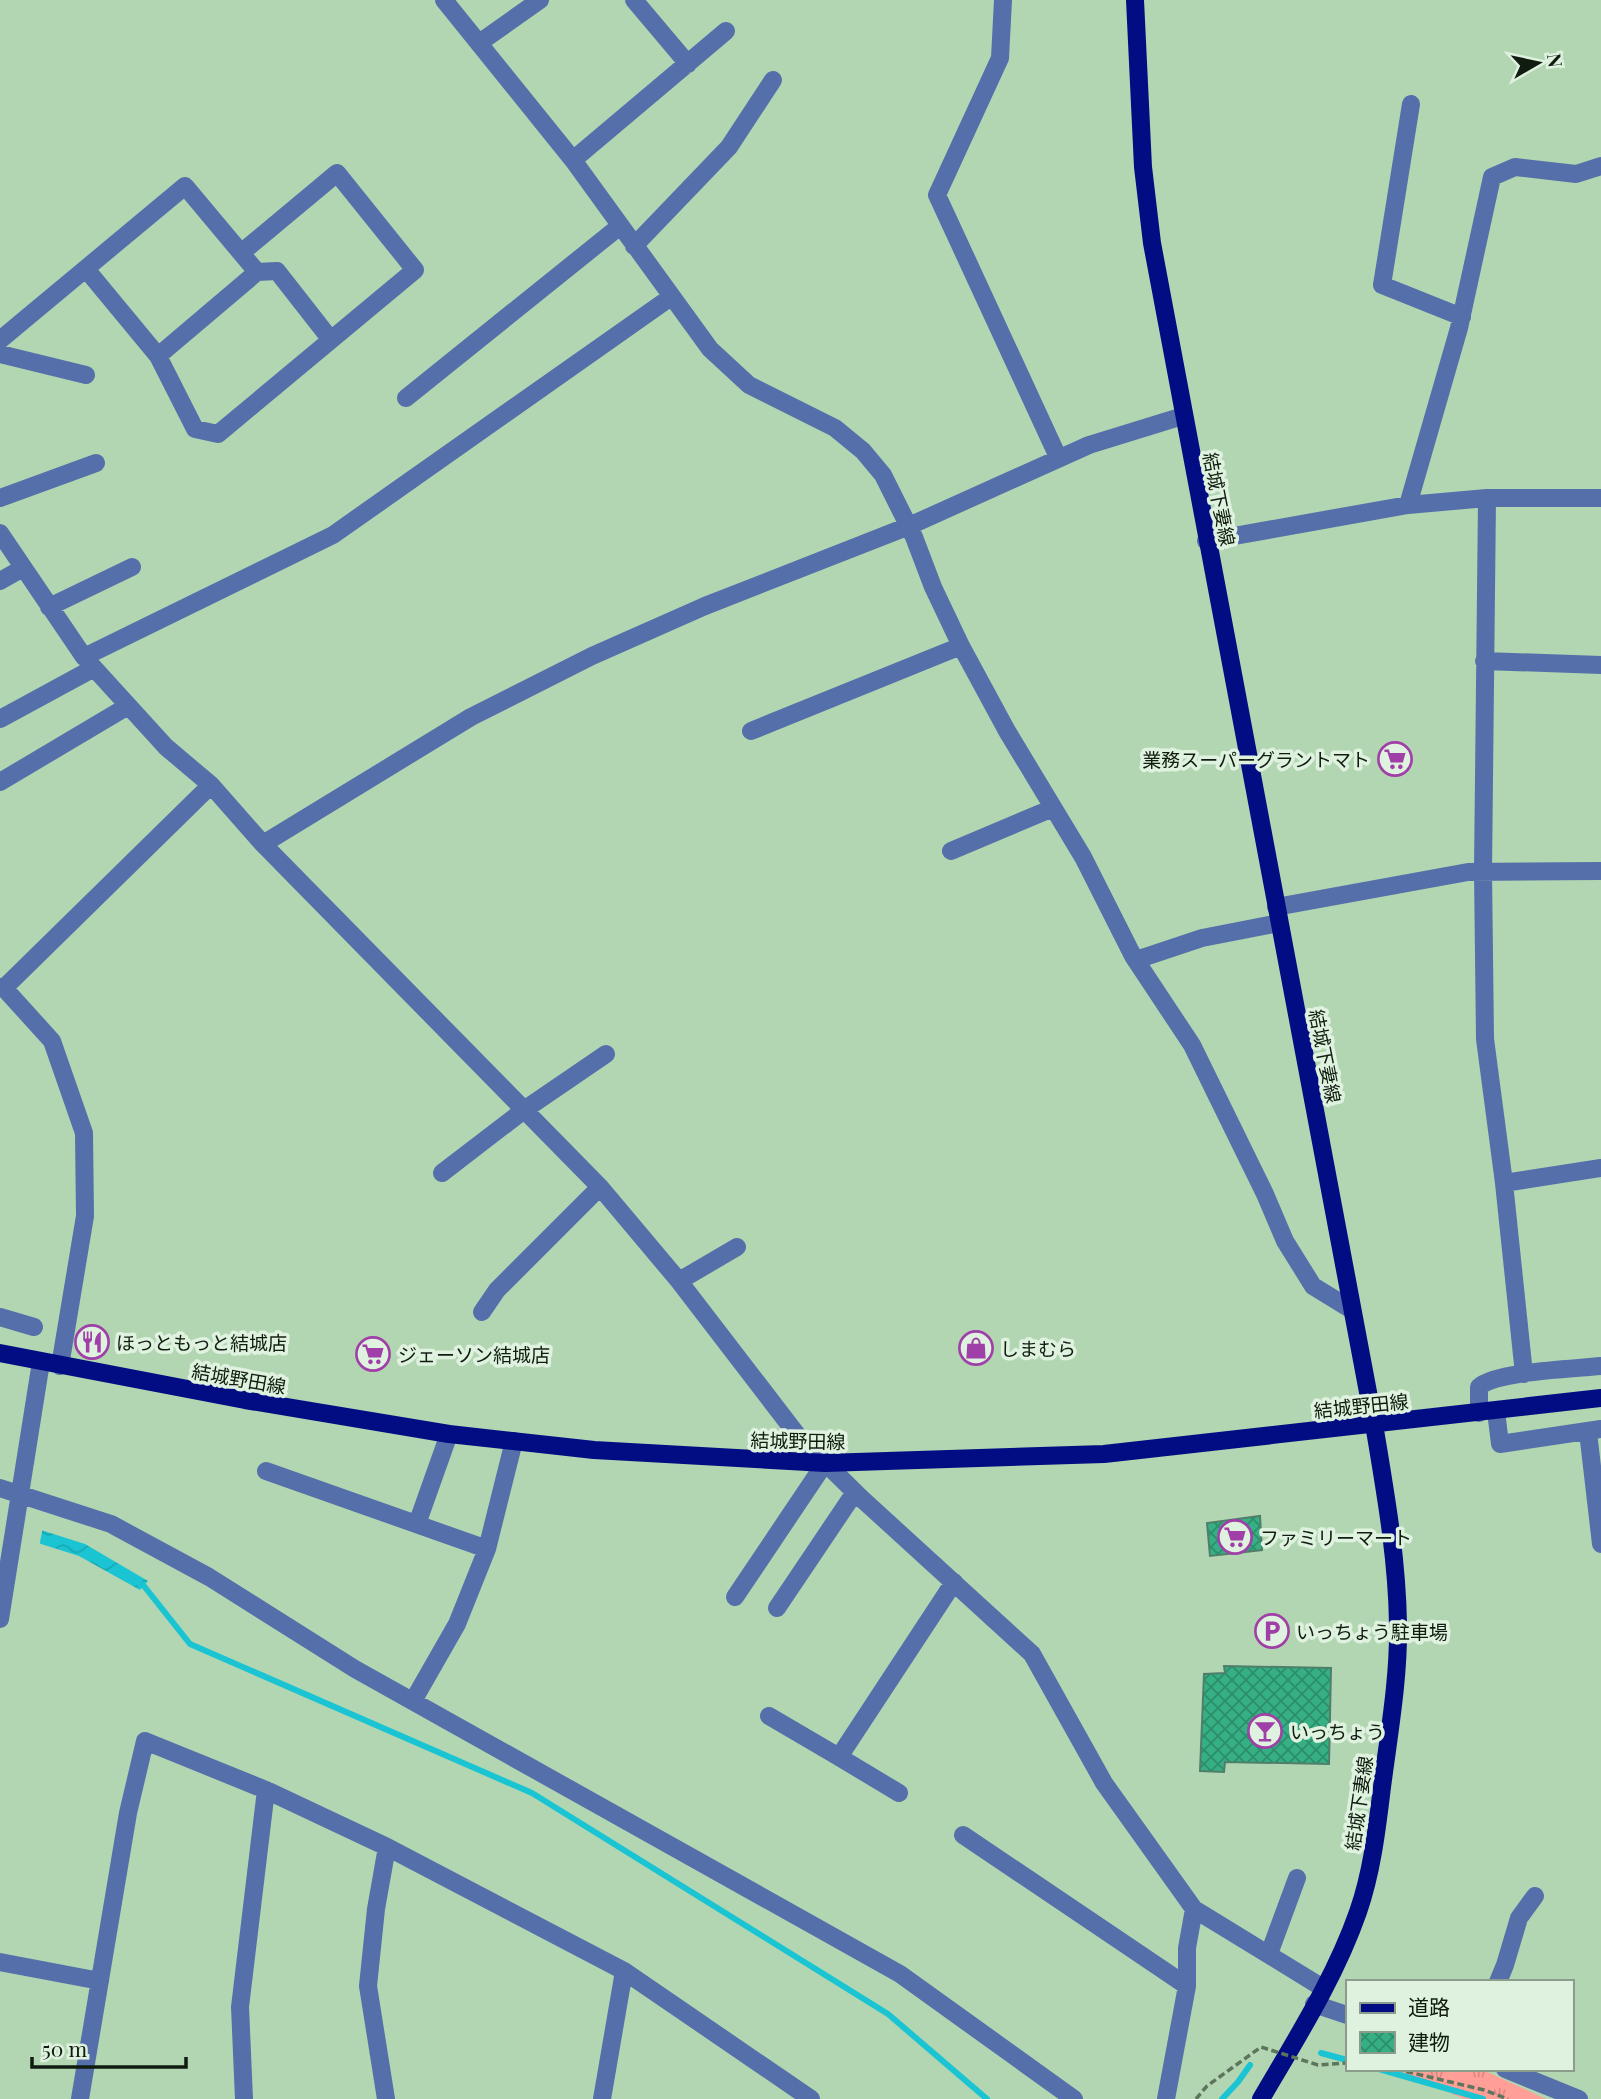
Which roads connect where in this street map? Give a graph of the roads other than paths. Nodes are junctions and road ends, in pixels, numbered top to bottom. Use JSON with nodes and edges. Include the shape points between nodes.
{"nodes":[{"id":1,"x":444,"y":0,"type":"edge"},
{"id":2,"x":540,"y":0,"type":"edge"},
{"id":3,"x":634,"y":0,"type":"edge"},
{"id":4,"x":1003,"y":0,"type":"edge"},
{"id":5,"x":1135,"y":0,"type":"edge"},
{"id":6,"x":726,"y":31,"type":"dead end"},
{"id":7,"x":478,"y":43,"type":"junction"},
{"id":8,"x":688,"y":64,"type":"junction"},
{"id":9,"x":773,"y":80,"type":"dead end"},
{"id":10,"x":1411,"y":104,"type":"dead end"},
{"id":11,"x":573,"y":160,"type":"junction"},
{"id":12,"x":1601,"y":166,"type":"edge"},
{"id":13,"x":620,"y":226,"type":"junction"},
{"id":14,"x":634,"y":246,"type":"junction"},
{"id":15,"x":241,"y":253,"type":"junction"},
{"id":16,"x":86,"y":268,"type":"junction"},
{"id":17,"x":257,"y":272,"type":"junction"},
{"id":18,"x":671,"y":297,"type":"junction"},
{"id":19,"x":1462,"y":317,"type":"junction"},
{"id":20,"x":0,"y":340,"type":"edge"},
{"id":21,"x":331,"y":340,"type":"junction"},
{"id":22,"x":0,"y":354,"type":"edge"},
{"id":23,"x":158,"y":356,"type":"junction"},
{"id":24,"x":86,"y":375,"type":"dead end"},
{"id":25,"x":406,"y":398,"type":"dead end"},
{"id":26,"x":1183,"y":416,"type":"junction"},
{"id":27,"x":1058,"y":457,"type":"junction"},
{"id":28,"x":96,"y":463,"type":"dead end"},
{"id":29,"x":0,"y":498,"type":"edge"},
{"id":30,"x":1487,"y":498,"type":"junction"},
{"id":31,"x":1601,"y":498,"type":"edge"},
{"id":32,"x":1408,"y":505,"type":"junction"},
{"id":33,"x":909,"y":526,"type":"junction"},
{"id":34,"x":0,"y":533,"type":"edge"},
{"id":35,"x":1206,"y":541,"type":"junction"},
{"id":36,"x":132,"y":567,"type":"dead end"},
{"id":37,"x":23,"y":568,"type":"junction"},
{"id":38,"x":0,"y":581,"type":"edge"},
{"id":39,"x":49,"y":607,"type":"junction"},
{"id":40,"x":961,"y":646,"type":"junction"},
{"id":41,"x":1484,"y":660,"type":"junction"},
{"id":42,"x":89,"y":663,"type":"junction"},
{"id":43,"x":1601,"y":665,"type":"edge"},
{"id":44,"x":128,"y":706,"type":"junction"},
{"id":45,"x":0,"y":719,"type":"edge"},
{"id":46,"x":751,"y":731,"type":"dead end"},
{"id":47,"x":0,"y":782,"type":"edge"},
{"id":48,"x":211,"y":785,"type":"junction"},
{"id":49,"x":1053,"y":807,"type":"junction"},
{"id":50,"x":263,"y":844,"type":"junction"},
{"id":51,"x":951,"y":851,"type":"dead end"},
{"id":52,"x":1483,"y":871,"type":"junction"},
{"id":53,"x":1601,"y":871,"type":"edge"},
{"id":54,"x":1277,"y":915,"type":"junction"},
{"id":55,"x":1136,"y":960,"type":"junction"},
{"id":56,"x":2,"y":987,"type":"edge"},
{"id":57,"x":606,"y":1054,"type":"dead end"},
{"id":58,"x":524,"y":1110,"type":"junction"},
{"id":59,"x":1601,"y":1168,"type":"edge"},
{"id":60,"x":442,"y":1173,"type":"dead end"},
{"id":61,"x":1504,"y":1183,"type":"junction"},
{"id":62,"x":600,"y":1187,"type":"junction"},
{"id":63,"x":737,"y":1247,"type":"dead end"},
{"id":64,"x":680,"y":1281,"type":"junction"},
{"id":65,"x":1352,"y":1310,"type":"junction"},
{"id":66,"x":482,"y":1312,"type":"dead end"},
{"id":67,"x":0,"y":1317,"type":"edge"},
{"id":68,"x":34,"y":1327,"type":"dead end"},
{"id":69,"x":0,"y":1353,"type":"edge"},
{"id":70,"x":41,"y":1362,"type":"junction"},
{"id":71,"x":60,"y":1366,"type":"junction"},
{"id":72,"x":1601,"y":1366,"type":"edge"},
{"id":73,"x":1524,"y":1374,"type":"junction"},
{"id":74,"x":1601,"y":1398,"type":"edge"},
{"id":75,"x":1488,"y":1412,"type":"junction"},
{"id":76,"x":1374,"y":1424,"type":"junction"},
{"id":77,"x":1595,"y":1430,"type":"edge"},
{"id":78,"x":449,"y":1434,"type":"junction"},
{"id":79,"x":514,"y":1441,"type":"junction"},
{"id":80,"x":825,"y":1463,"type":"junction"},
{"id":81,"x":266,"y":1471,"type":"dead end"},
{"id":82,"x":0,"y":1488,"type":"edge"},
{"id":83,"x":855,"y":1492,"type":"junction"},
{"id":84,"x":20,"y":1494,"type":"junction"},
{"id":85,"x":417,"y":1524,"type":"junction"},
{"id":86,"x":1601,"y":1544,"type":"edge"},
{"id":87,"x":487,"y":1549,"type":"junction"},
{"id":88,"x":954,"y":1582,"type":"junction"},
{"id":89,"x":735,"y":1597,"type":"dead end"},
{"id":90,"x":778,"y":1608,"type":"dead end"},
{"id":91,"x":0,"y":1619,"type":"edge"},
{"id":92,"x":413,"y":1701,"type":"junction"},
{"id":93,"x":769,"y":1716,"type":"dead end"},
{"id":94,"x":839,"y":1757,"type":"junction"},
{"id":95,"x":265,"y":1790,"type":"junction"},
{"id":96,"x":899,"y":1793,"type":"dead end"},
{"id":97,"x":963,"y":1835,"type":"dead end"},
{"id":98,"x":387,"y":1847,"type":"junction"},
{"id":99,"x":1297,"y":1878,"type":"dead end"},
{"id":100,"x":1535,"y":1896,"type":"dead end"},
{"id":101,"x":1194,"y":1909,"type":"junction"},
{"id":102,"x":1269,"y":1954,"type":"junction"},
{"id":103,"x":0,"y":1962,"type":"edge"},
{"id":104,"x":624,"y":1971,"type":"junction"},
{"id":105,"x":1499,"y":1980,"type":"edge"},
{"id":106,"x":100,"y":1981,"type":"junction"},
{"id":107,"x":1187,"y":1986,"type":"junction"},
{"id":108,"x":1323,"y":1988,"type":"junction"},
{"id":109,"x":1314,"y":2004,"type":"junction"},
{"id":110,"x":1346,"y":2015,"type":"edge"},
{"id":111,"x":1510,"y":2071,"type":"edge"},
{"id":112,"x":80,"y":2099,"type":"edge"},
{"id":113,"x":244,"y":2099,"type":"edge"},
{"id":114,"x":386,"y":2099,"type":"edge"},
{"id":115,"x":602,"y":2099,"type":"edge"},
{"id":116,"x":811,"y":2099,"type":"edge"},
{"id":117,"x":1074,"y":2099,"type":"edge"},
{"id":118,"x":1166,"y":2099,"type":"edge"},
{"id":119,"x":1261,"y":2099,"type":"edge"},
{"id":120,"x":1579,"y":2099,"type":"edge"}],
"edges":[{"from":1,"to":7,"type":"street"},
{"from":2,"to":7,"type":"street"},
{"from":3,"to":8,"type":"street"},
{"from":4,"to":27,"type":"street","via":[[1000,58],[937,195]]},
{"from":5,"to":26,"type":"main road","name":"結城下妻線","via":[[1144,180]]},
{"from":6,"to":8,"type":"street"},
{"from":7,"to":11,"type":"street"},
{"from":8,"to":11,"type":"street"},
{"from":9,"to":14,"type":"street","via":[[729,147]]},
{"from":10,"to":19,"type":"street","via":[[1382,285]]},
{"from":11,"to":13,"type":"street"},
{"from":12,"to":19,"type":"street","via":[[1576,174],[1515,167],[1492,177]]},
{"from":13,"to":14,"type":"street"},
{"from":13,"to":25,"type":"street"},
{"from":14,"to":18,"type":"street"},
{"from":15,"to":16,"type":"street","via":[[185,186]]},
{"from":15,"to":17,"type":"street"},
{"from":15,"to":21,"type":"street","via":[[337,173],[415,270]]},
{"from":16,"to":20,"type":"street"},
{"from":16,"to":23,"type":"street"},
{"from":17,"to":21,"type":"street","via":[[277,271]]},
{"from":17,"to":23,"type":"street"},
{"from":18,"to":33,"type":"street","via":[[710,349],[748,386],[835,428],[863,451],[883,475]]},
{"from":18,"to":42,"type":"street","via":[[333,535]]},
{"from":19,"to":32,"type":"street"},
{"from":21,"to":23,"type":"street","via":[[218,434],[195,429]]},
{"from":22,"to":24,"type":"street"},
{"from":26,"to":27,"type":"street"},
{"from":26,"to":35,"type":"main road","name":"結城下妻線"},
{"from":27,"to":33,"type":"street"},
{"from":28,"to":29,"type":"street"},
{"from":30,"to":31,"type":"street"},
{"from":30,"to":32,"type":"street"},
{"from":30,"to":41,"type":"street"},
{"from":32,"to":35,"type":"street"},
{"from":33,"to":40,"type":"street"},
{"from":33,"to":50,"type":"street","via":[[592,656],[471,717]]},
{"from":34,"to":37,"type":"street"},
{"from":35,"to":54,"type":"main road","name":"結城下妻線"},
{"from":36,"to":39,"type":"street"},
{"from":37,"to":38,"type":"street"},
{"from":37,"to":39,"type":"street"},
{"from":39,"to":42,"type":"street"},
{"from":40,"to":46,"type":"street"},
{"from":40,"to":49,"type":"street"},
{"from":41,"to":43,"type":"street"},
{"from":41,"to":52,"type":"street"},
{"from":42,"to":44,"type":"street"},
{"from":42,"to":45,"type":"street"},
{"from":44,"to":47,"type":"street"},
{"from":44,"to":48,"type":"street"},
{"from":48,"to":50,"type":"street"},
{"from":48,"to":56,"type":"street"},
{"from":49,"to":51,"type":"street"},
{"from":49,"to":55,"type":"street"},
{"from":50,"to":58,"type":"street"},
{"from":52,"to":53,"type":"street"},
{"from":52,"to":54,"type":"street"},
{"from":52,"to":61,"type":"street","via":[[1485,1040]]},
{"from":54,"to":55,"type":"street"},
{"from":54,"to":65,"type":"main road","name":"結城下妻線"},
{"from":55,"to":65,"type":"street","via":[[1192,1045],[1284,1241],[1313,1286]]},
{"from":56,"to":71,"type":"street","via":[[52,1041],[85,1133],[85,1216]]},
{"from":57,"to":58,"type":"street"},
{"from":58,"to":60,"type":"street"},
{"from":58,"to":62,"type":"street"},
{"from":59,"to":61,"type":"street"},
{"from":61,"to":73,"type":"street"},
{"from":62,"to":64,"type":"street"},
{"from":62,"to":66,"type":"street","via":[[497,1290]]},
{"from":63,"to":64,"type":"street"},
{"from":64,"to":80,"type":"street","via":[[799,1436]]},
{"from":65,"to":76,"type":"main road","name":"結城下妻線"},
{"from":67,"to":68,"type":"street"},
{"from":69,"to":70,"type":"main road","name":"結城野田線"},
{"from":70,"to":71,"type":"main road","name":"結城野田線"},
{"from":70,"to":84,"type":"street"},
{"from":71,"to":78,"type":"main road","name":"結城野田線"},
{"from":72,"to":73,"type":"street"},
{"from":73,"to":75,"type":"street","via":[[1485,1381],[1479,1387]]},
{"from":74,"to":75,"type":"main road","name":"結城野田線"},
{"from":75,"to":76,"type":"main road","name":"結城野田線"},
{"from":75,"to":77,"type":"street","via":[[1500,1444]]},
{"from":76,"to":80,"type":"main road","name":"結城野田線","via":[[1104,1454]]},
{"from":76,"to":108,"type":"main road","name":"結城下妻線","via":[[1396,1573],[1395,1685],[1366,1883],[1350,1934]]},
{"from":77,"to":86,"type":"street"},
{"from":78,"to":79,"type":"main road","name":"結城野田線"},
{"from":78,"to":85,"type":"street"},
{"from":79,"to":80,"type":"main road","name":"結城野田線"},
{"from":79,"to":87,"type":"street"},
{"from":80,"to":83,"type":"street"},
{"from":80,"to":89,"type":"street"},
{"from":81,"to":85,"type":"street"},
{"from":82,"to":84,"type":"street"},
{"from":83,"to":88,"type":"street"},
{"from":83,"to":90,"type":"street"},
{"from":84,"to":91,"type":"street"},
{"from":84,"to":92,"type":"street","via":[[111,1524],[209,1577]]},
{"from":85,"to":87,"type":"street"},
{"from":87,"to":92,"type":"street","via":[[457,1625]]},
{"from":88,"to":94,"type":"street"},
{"from":88,"to":101,"type":"street","via":[[1032,1654],[1104,1783]]},
{"from":92,"to":117,"type":"street","via":[[900,1974]]},
{"from":93,"to":94,"type":"street"},
{"from":94,"to":96,"type":"street"},
{"from":95,"to":98,"type":"street"},
{"from":95,"to":106,"type":"street","via":[[145,1741]]},
{"from":95,"to":113,"type":"street","via":[[240,2007]]},
{"from":97,"to":107,"type":"street"},
{"from":98,"to":104,"type":"street"},
{"from":98,"to":114,"type":"street","via":[[368,1986]]},
{"from":99,"to":102,"type":"street"},
{"from":100,"to":105,"type":"street","via":[[1519,1918]]},
{"from":101,"to":102,"type":"street"},
{"from":101,"to":107,"type":"street"},
{"from":102,"to":108,"type":"street"},
{"from":103,"to":106,"type":"street"},
{"from":104,"to":115,"type":"street"},
{"from":104,"to":116,"type":"street"},
{"from":106,"to":112,"type":"street"},
{"from":107,"to":118,"type":"street"},
{"from":108,"to":109,"type":"main road","name":"結城下妻線"},
{"from":109,"to":110,"type":"street"},
{"from":109,"to":119,"type":"main road","name":"結城下妻線"},
{"from":111,"to":120,"type":"street"}]}
